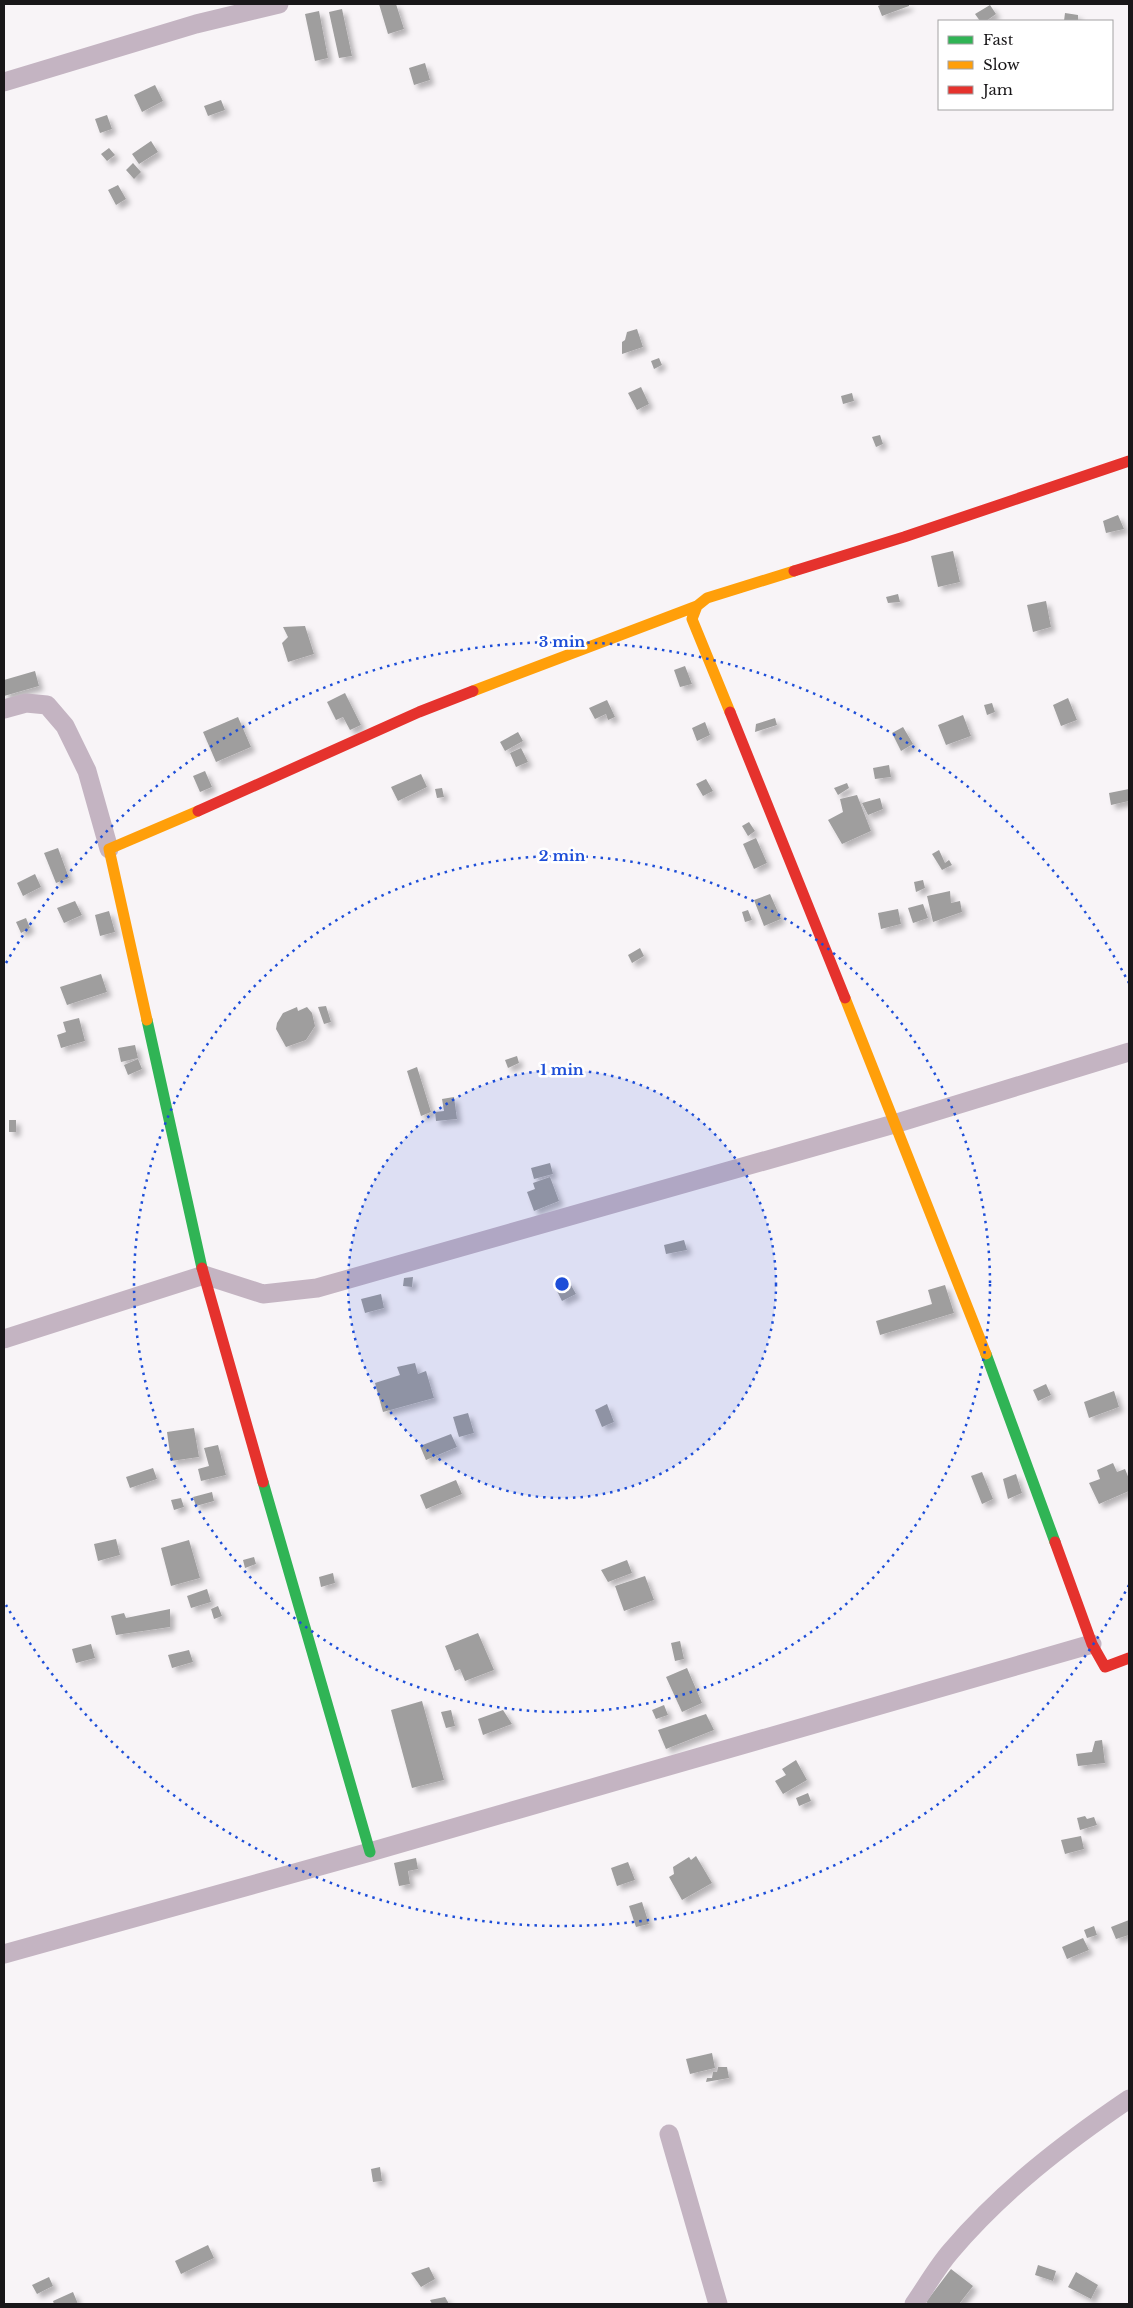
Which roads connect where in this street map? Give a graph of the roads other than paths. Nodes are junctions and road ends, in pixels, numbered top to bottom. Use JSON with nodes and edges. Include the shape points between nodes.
{"nodes":[{"id":1,"x":279,"y":4,"type":"edge"},
{"id":2,"x":4,"y":82,"type":"edge"},
{"id":3,"x":1129,"y":461,"type":"edge"},
{"id":4,"x":697,"y":606,"type":"junction"},
{"id":5,"x":4,"y":709,"type":"edge"},
{"id":6,"x":109,"y":848,"type":"junction"},
{"id":7,"x":1129,"y":1052,"type":"edge"},
{"id":8,"x":894,"y":1124,"type":"junction"},
{"id":9,"x":204,"y":1276,"type":"junction"},
{"id":10,"x":4,"y":1340,"type":"edge"},
{"id":11,"x":1092,"y":1644,"type":"junction"},
{"id":12,"x":1129,"y":1658,"type":"edge"},
{"id":13,"x":370,"y":1852,"type":"junction"},
{"id":14,"x":4,"y":1954,"type":"edge"},
{"id":15,"x":1129,"y":2099,"type":"edge"},
{"id":16,"x":668,"y":2134,"type":"dead end"},
{"id":17,"x":718,"y":2304,"type":"edge"},
{"id":18,"x":914,"y":2304,"type":"edge"}],
"edges":[{"from":1,"to":2,"type":"street","via":[[196,24]]},
{"from":3,"to":4,"type":"street","via":[[904,537],[707,598]]},
{"from":4,"to":6,"type":"street","via":[[419,712],[218,803]]},
{"from":4,"to":8,"type":"street","via":[[692,619]]},
{"from":5,"to":6,"type":"street","via":[[26,703],[47,705],[65,726],[87,771]]},
{"from":6,"to":9,"type":"street"},
{"from":7,"to":8,"type":"street"},
{"from":8,"to":9,"type":"street","via":[[317,1288],[263,1294]]},
{"from":8,"to":11,"type":"street","via":[[983,1347]]},
{"from":9,"to":10,"type":"street"},
{"from":9,"to":13,"type":"street"},
{"from":11,"to":12,"type":"street","via":[[1105,1667]]},
{"from":11,"to":13,"type":"street"},
{"from":13,"to":14,"type":"street"},
{"from":15,"to":18,"type":"street","via":[[1071,2138],[1003,2196],[950,2252]]},
{"from":16,"to":17,"type":"street"}]}
